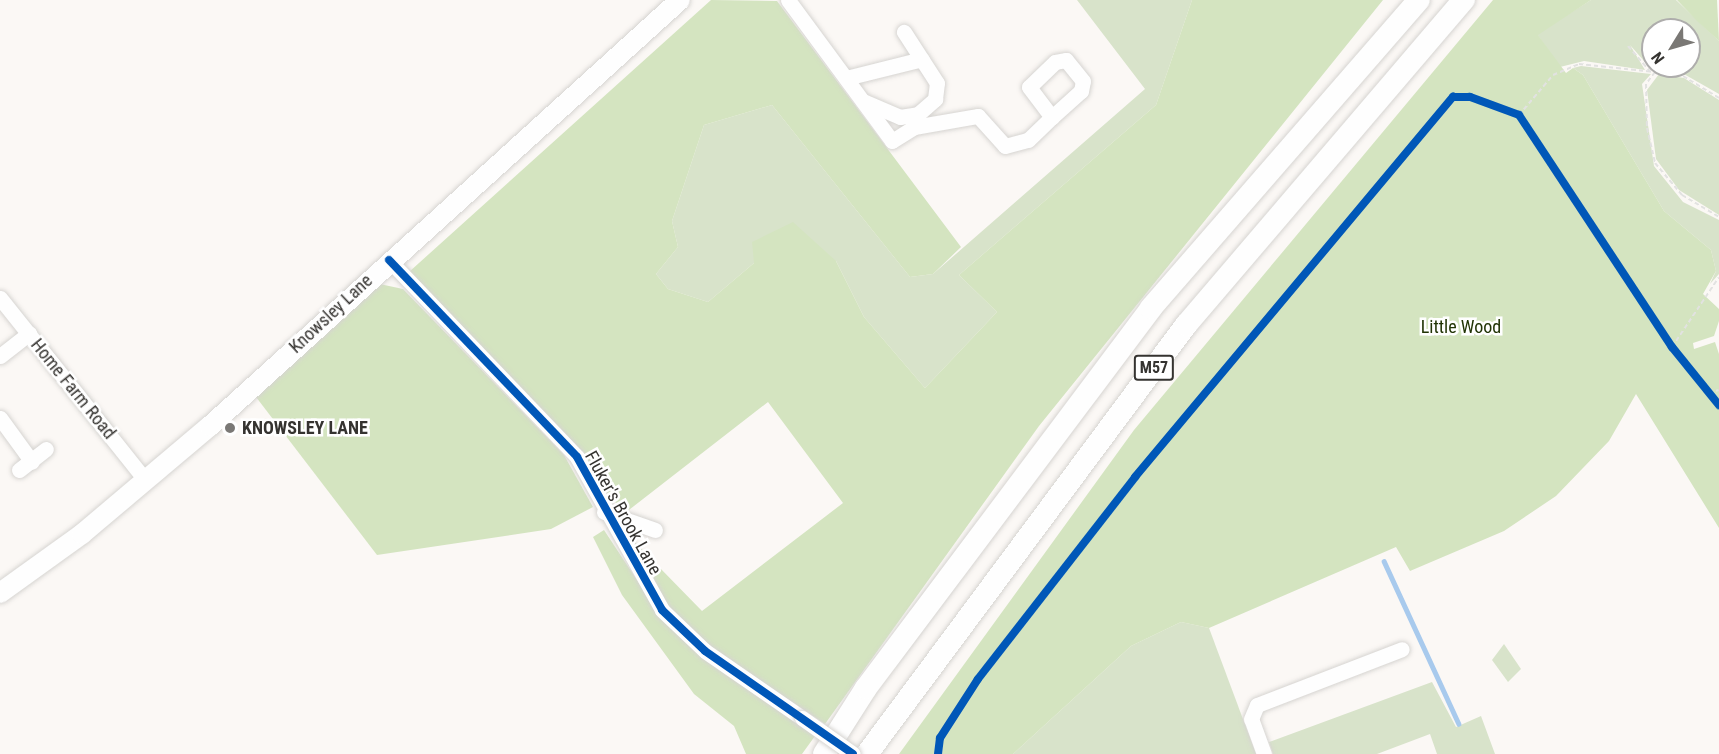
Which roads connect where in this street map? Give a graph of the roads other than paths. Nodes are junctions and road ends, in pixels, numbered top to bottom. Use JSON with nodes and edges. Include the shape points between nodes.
{"nodes":[{"id":1,"x":680,"y":0,"type":"edge"},
{"id":2,"x":788,"y":0,"type":"edge"},
{"id":3,"x":1419,"y":0,"type":"edge"},
{"id":4,"x":1464,"y":0,"type":"edge"},
{"id":5,"x":904,"y":32,"type":"dead end"},
{"id":6,"x":922,"y":58,"type":"junction"},
{"id":7,"x":846,"y":78,"type":"junction"},
{"id":8,"x":861,"y":100,"type":"junction"},
{"id":9,"x":1052,"y":117,"type":"dead end"},
{"id":10,"x":389,"y":260,"type":"junction"},
{"id":11,"x":0,"y":298,"type":"edge"},
{"id":12,"x":29,"y":333,"type":"junction"},
{"id":13,"x":0,"y":356,"type":"edge"},
{"id":14,"x":0,"y":418,"type":"edge"},
{"id":15,"x":46,"y":449,"type":"dead end"},
{"id":16,"x":146,"y":480,"type":"junction"},
{"id":17,"x":604,"y":512,"type":"junction"},
{"id":18,"x":655,"y":530,"type":"dead end"},
{"id":19,"x":0,"y":593,"type":"edge"},
{"id":20,"x":1402,"y":648,"type":"dead end"},
{"id":21,"x":824,"y":754,"type":"edge"},
{"id":22,"x":853,"y":754,"type":"edge"},
{"id":23,"x":867,"y":754,"type":"edge"},
{"id":24,"x":1264,"y":754,"type":"edge"}],
"edges":[{"from":1,"to":10,"type":"main road","name":"Knowsley Lane"},
{"from":2,"to":7,"type":"street"},
{"from":3,"to":21,"type":"highway","number":"M57","via":[[1151,308],[866,688]]},
{"from":4,"to":23,"type":"highway","number":"M57","via":[[1186,325]]},
{"from":5,"to":6,"type":"street"},
{"from":6,"to":7,"type":"street"},
{"from":6,"to":8,"type":"street","via":[[938,88],[925,110],[900,117]]},
{"from":7,"to":8,"type":"street"},
{"from":8,"to":9,"type":"street","via":[[892,141],[914,127],[978,116],[1005,146],[1016,146]]},
{"from":10,"to":16,"type":"main road","name":"Knowsley Lane"},
{"from":10,"to":17,"type":"street","name":"Fluker's Brook Lane","via":[[576,457]]},
{"from":11,"to":12,"type":"street","name":"Home Farm Road"},
{"from":12,"to":13,"type":"street"},
{"from":12,"to":16,"type":"street","name":"Home Farm Road"},
{"from":14,"to":15,"type":"street","via":[[25,466]]},
{"from":16,"to":19,"type":"main road","name":"Knowsley Lane"},
{"from":17,"to":18,"type":"street"},
{"from":17,"to":22,"type":"street","name":"Fluker's Brook Lane","bridge":true,"via":[[662,610],[705,651]]},
{"from":20,"to":24,"type":"street","via":[[1257,705],[1251,718]]}]}
